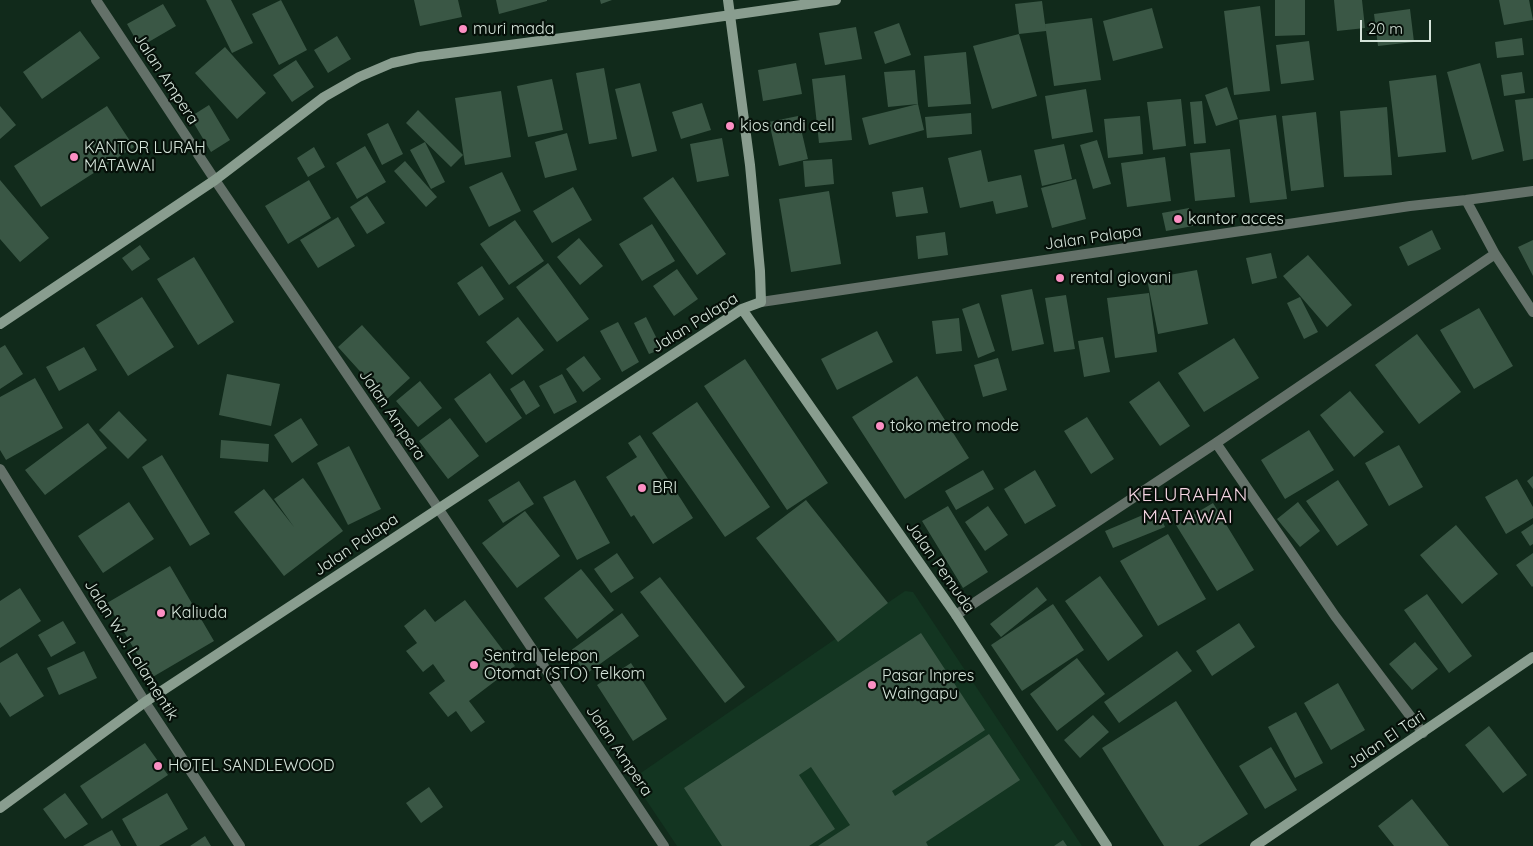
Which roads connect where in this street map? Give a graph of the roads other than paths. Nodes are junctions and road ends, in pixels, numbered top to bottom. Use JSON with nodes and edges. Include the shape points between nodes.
{"nodes":[{"id":1,"x":96,"y":0,"type":"edge"},
{"id":2,"x":728,"y":0,"type":"edge"},
{"id":3,"x":836,"y":0,"type":"edge"},
{"id":4,"x":731,"y":15,"type":"junction"},
{"id":5,"x":215,"y":180,"type":"junction"},
{"id":6,"x":1533,"y":191,"type":"edge"},
{"id":7,"x":1466,"y":200,"type":"junction"},
{"id":8,"x":1495,"y":254,"type":"junction"},
{"id":9,"x":761,"y":302,"type":"junction"},
{"id":10,"x":742,"y":309,"type":"junction"},
{"id":11,"x":1533,"y":312,"type":"edge"},
{"id":12,"x":0,"y":324,"type":"edge"},
{"id":13,"x":1216,"y":443,"type":"junction"},
{"id":14,"x":0,"y":469,"type":"edge"},
{"id":15,"x":438,"y":508,"type":"junction"},
{"id":16,"x":956,"y":615,"type":"junction"},
{"id":17,"x":1533,"y":657,"type":"edge"},
{"id":18,"x":145,"y":702,"type":"junction"},
{"id":19,"x":1423,"y":733,"type":"junction"},
{"id":20,"x":0,"y":808,"type":"edge"},
{"id":21,"x":240,"y":846,"type":"edge"},
{"id":22,"x":664,"y":846,"type":"edge"},
{"id":23,"x":1107,"y":846,"type":"edge"},
{"id":24,"x":1255,"y":846,"type":"edge"}],
"edges":[{"from":1,"to":5,"type":"street","name":"Jalan Ampera"},
{"from":2,"to":4,"type":"street"},
{"from":3,"to":4,"type":"street"},
{"from":4,"to":5,"type":"street","via":[[392,63],[324,97]]},
{"from":4,"to":9,"type":"street","via":[[750,165]]},
{"from":5,"to":12,"type":"street"},
{"from":5,"to":15,"type":"street","name":"Jalan Ampera"},
{"from":6,"to":7,"type":"street","name":"Jalan Palapa"},
{"from":7,"to":8,"type":"street"},
{"from":7,"to":9,"type":"street","name":"Jalan Palapa"},
{"from":8,"to":11,"type":"street"},
{"from":8,"to":13,"type":"street"},
{"from":9,"to":10,"type":"street","name":"Jalan Palapa"},
{"from":10,"to":15,"type":"street","name":"Jalan Palapa"},
{"from":10,"to":16,"type":"street","name":"Jalan Pemuda"},
{"from":13,"to":16,"type":"street"},
{"from":13,"to":19,"type":"street","via":[[1335,616]]},
{"from":14,"to":18,"type":"street","name":"Jalan W.J. Lalamentik"},
{"from":15,"to":18,"type":"street","name":"Jalan Palapa"},
{"from":15,"to":22,"type":"street","name":"Jalan Ampera"},
{"from":16,"to":23,"type":"street","name":"Jalan Pemuda"},
{"from":17,"to":19,"type":"street","name":"Jalan El Tari"},
{"from":18,"to":20,"type":"street","name":"Jalan Palapa"},
{"from":18,"to":21,"type":"street","name":"Jalan W.J. Lalamentik"},
{"from":19,"to":24,"type":"street","name":"Jalan El Tari"}]}
